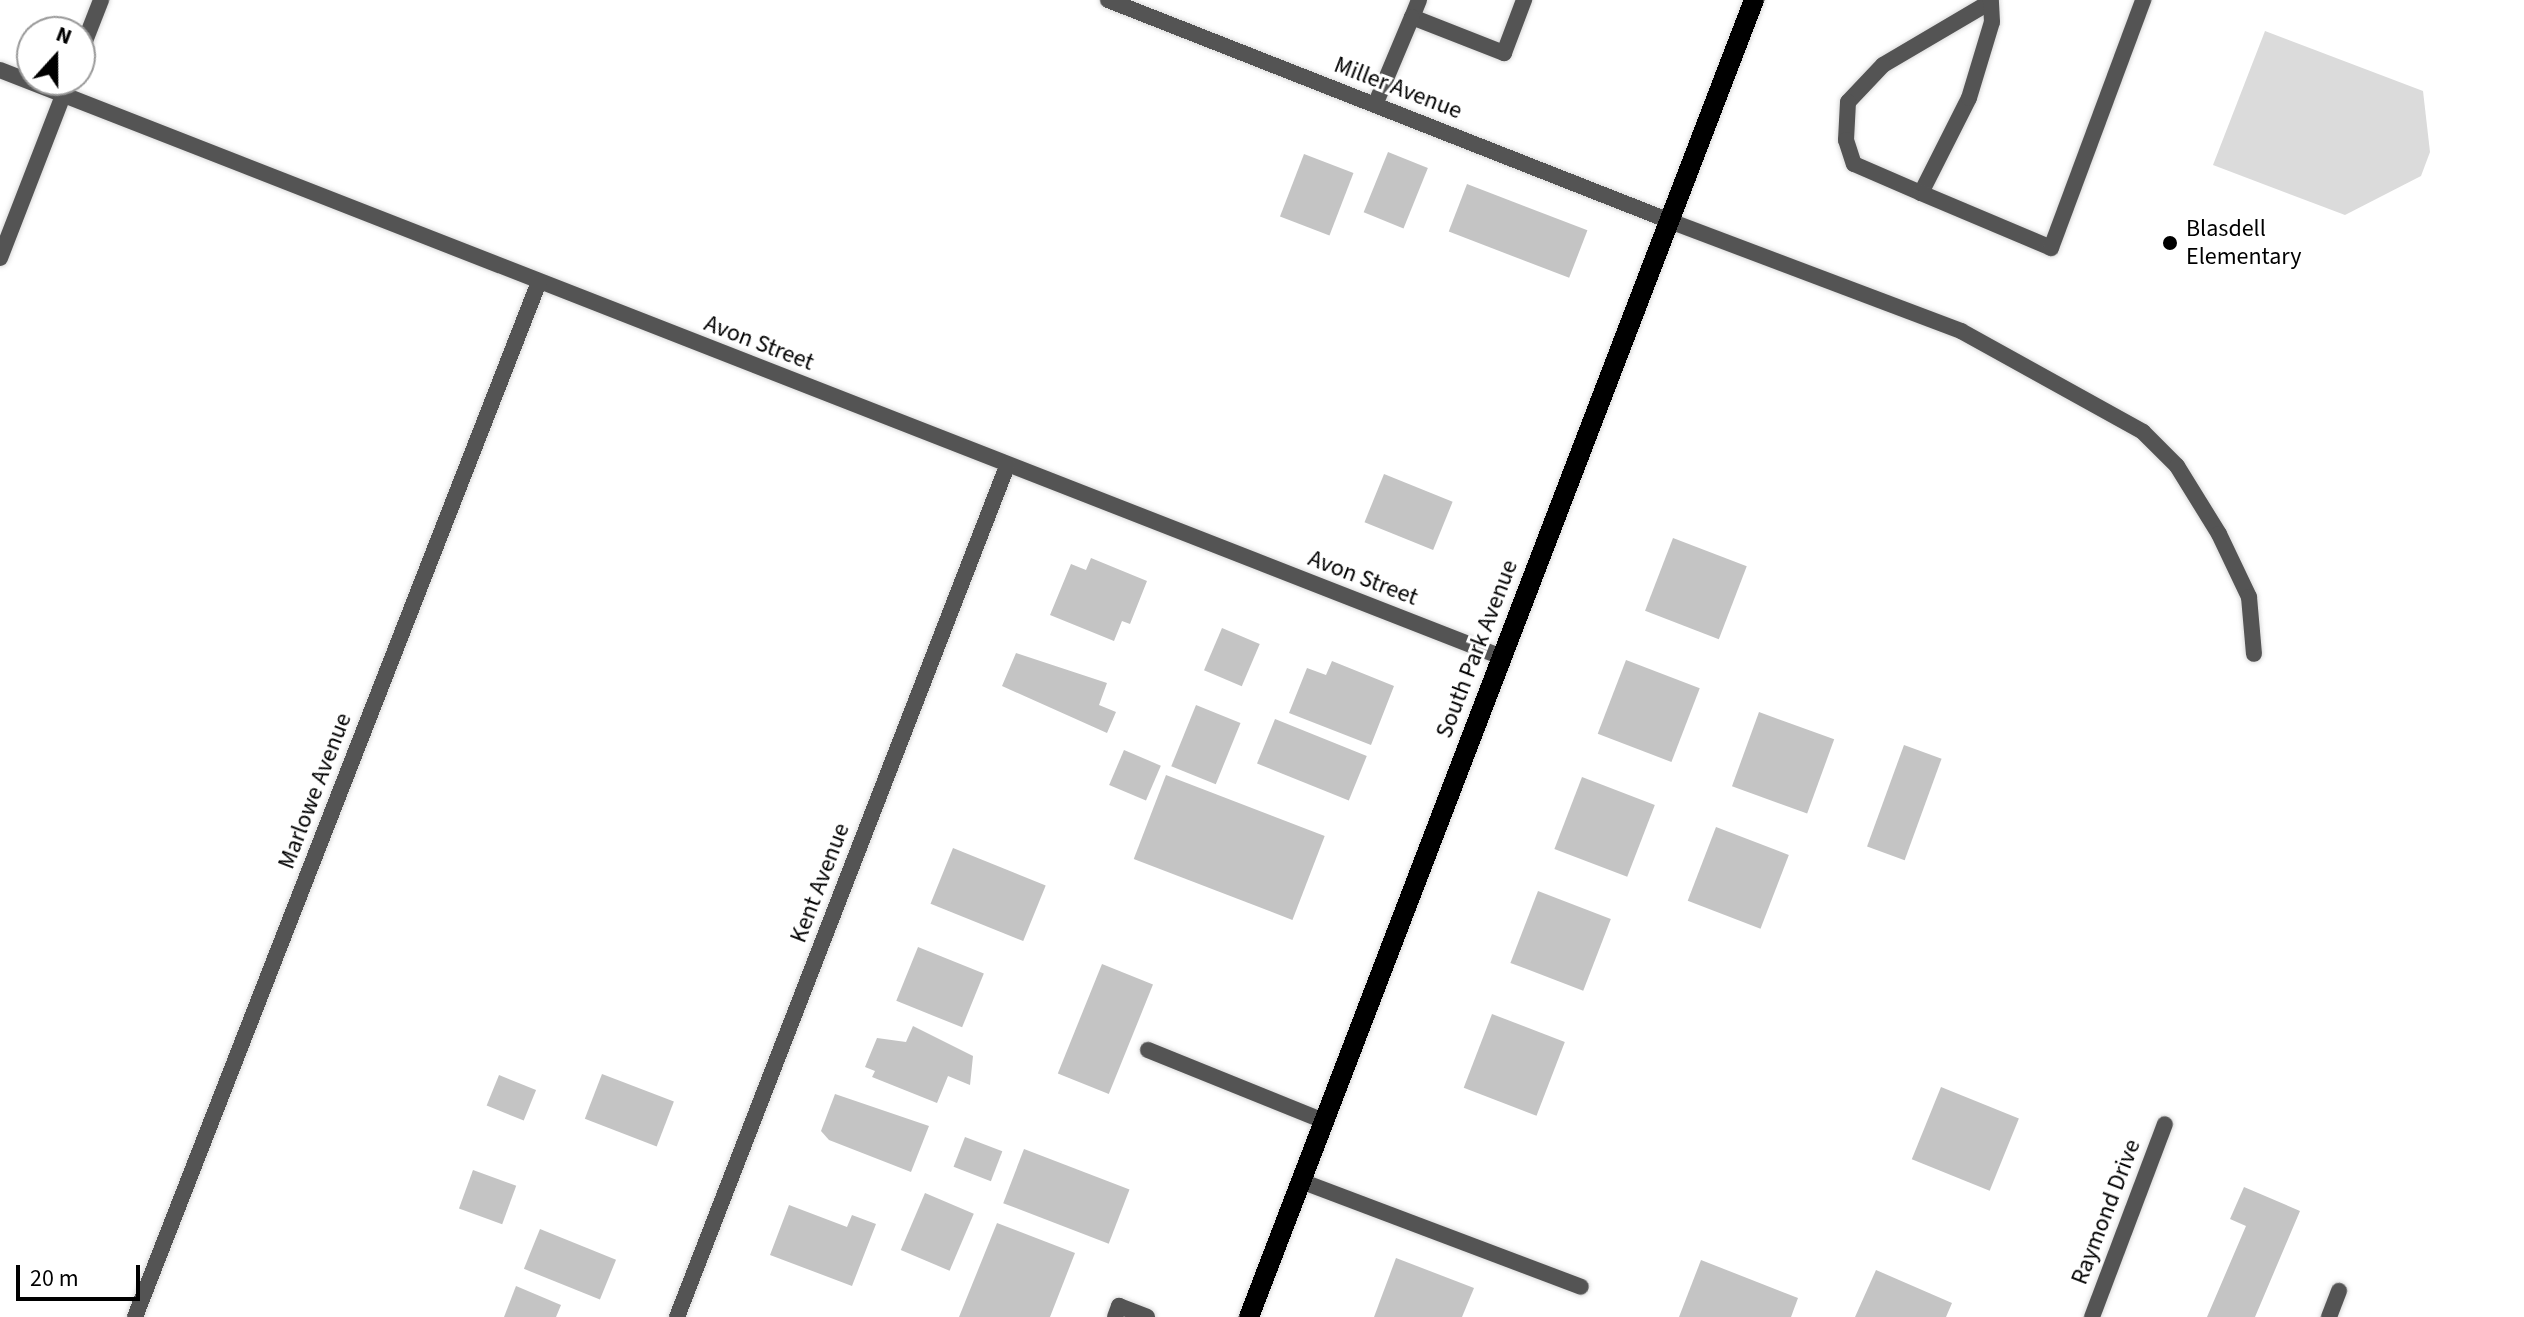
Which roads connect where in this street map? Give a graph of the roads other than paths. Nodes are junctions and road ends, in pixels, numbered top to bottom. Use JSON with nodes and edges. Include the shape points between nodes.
{"nodes":[{"id":1,"x":1108,"y":0,"type":"edge"},
{"id":2,"x":1419,"y":0,"type":"edge"},
{"id":3,"x":1524,"y":0,"type":"edge"},
{"id":4,"x":1754,"y":0,"type":"edge"},
{"id":5,"x":2143,"y":0,"type":"edge"},
{"id":6,"x":1990,"y":1,"type":"edge"},
{"id":7,"x":1412,"y":17,"type":"junction"},
{"id":8,"x":63,"y":96,"type":"edge"},
{"id":9,"x":88,"y":96,"type":"edge"},
{"id":10,"x":1375,"y":105,"type":"junction"},
{"id":11,"x":1921,"y":193,"type":"junction"},
{"id":12,"x":1670,"y":221,"type":"junction"},
{"id":13,"x":0,"y":258,"type":"edge"},
{"id":14,"x":539,"y":282,"type":"junction"},
{"id":15,"x":1007,"y":466,"type":"junction"},
{"id":16,"x":2254,"y":654,"type":"dead end"},
{"id":17,"x":1502,"y":657,"type":"junction"},
{"id":18,"x":1148,"y":1050,"type":"dead end"},
{"id":19,"x":1324,"y":1121,"type":"junction"},
{"id":20,"x":2165,"y":1124,"type":"dead end"},
{"id":21,"x":1301,"y":1181,"type":"junction"},
{"id":22,"x":1581,"y":1287,"type":"dead end"},
{"id":23,"x":2339,"y":1291,"type":"dead end"},
{"id":24,"x":135,"y":1317,"type":"edge"},
{"id":25,"x":677,"y":1317,"type":"edge"},
{"id":26,"x":1115,"y":1317,"type":"edge"},
{"id":27,"x":1147,"y":1317,"type":"edge"},
{"id":28,"x":1249,"y":1317,"type":"edge"},
{"id":29,"x":2092,"y":1317,"type":"edge"},
{"id":30,"x":2329,"y":1317,"type":"edge"}],
"edges":[{"from":1,"to":10,"type":"street","name":"Miller Avenue"},
{"from":2,"to":7,"type":"street"},
{"from":3,"to":7,"type":"street","via":[[1504,53]]},
{"from":4,"to":12,"type":"main road","name":"South Park Avenue"},
{"from":5,"to":11,"type":"street","via":[[2051,248]]},
{"from":6,"to":11,"type":"street","via":[[1992,22],[1969,98]]},
{"from":6,"to":11,"type":"street","via":[[1883,65],[1848,102],[1846,140],[1854,164]]},
{"from":7,"to":10,"type":"street"},
{"from":8,"to":13,"type":"street"},
{"from":9,"to":14,"type":"street","name":"Avon Street"},
{"from":10,"to":12,"type":"street","name":"Miller Avenue"},
{"from":12,"to":16,"type":"street","name":"Miller Avenue","via":[[1961,331],[2143,432],[2177,466],[2219,534],[2249,597]]},
{"from":12,"to":17,"type":"main road","name":"South Park Avenue"},
{"from":14,"to":15,"type":"street","name":"Avon Street"},
{"from":14,"to":24,"type":"street","name":"Marlowe Avenue"},
{"from":15,"to":17,"type":"street","name":"Avon Street"},
{"from":15,"to":25,"type":"street","name":"Kent Avenue"},
{"from":17,"to":19,"type":"main road","name":"South Park Avenue"},
{"from":18,"to":19,"type":"street"},
{"from":19,"to":21,"type":"main road","name":"South Park Avenue"},
{"from":20,"to":29,"type":"street","name":"Raymond Drive"},
{"from":21,"to":22,"type":"street"},
{"from":21,"to":28,"type":"main road","name":"South Park Avenue"},
{"from":23,"to":30,"type":"street"},
{"from":26,"to":27,"type":"street","via":[[1119,1306]]}]}
